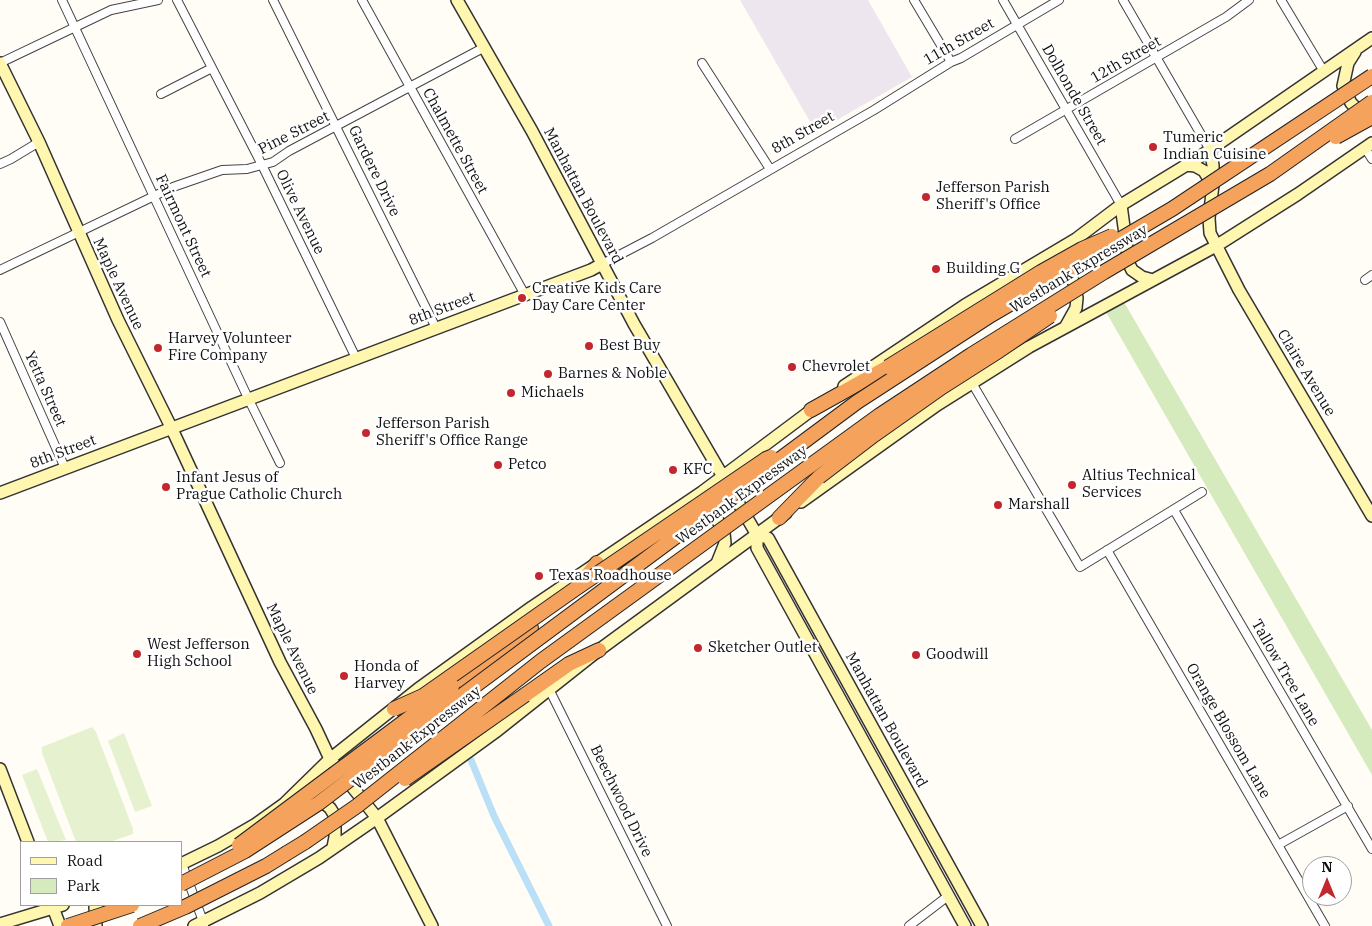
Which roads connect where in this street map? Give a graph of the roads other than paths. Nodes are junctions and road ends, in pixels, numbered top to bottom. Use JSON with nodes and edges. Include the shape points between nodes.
{"nodes":[{"id":1,"x":62,"y":0,"type":"edge"},
{"id":2,"x":158,"y":0,"type":"edge"},
{"id":3,"x":177,"y":0,"type":"edge"},
{"id":4,"x":273,"y":0,"type":"edge"},
{"id":5,"x":362,"y":0,"type":"edge"},
{"id":6,"x":457,"y":0,"type":"edge"},
{"id":7,"x":914,"y":0,"type":"edge"},
{"id":8,"x":1003,"y":0,"type":"edge"},
{"id":9,"x":1059,"y":0,"type":"edge"},
{"id":10,"x":1122,"y":0,"type":"edge"},
{"id":11,"x":1249,"y":0,"type":"edge"},
{"id":12,"x":1281,"y":0,"type":"edge"},
{"id":13,"x":1017,"y":24,"type":"junction"},
{"id":14,"x":74,"y":28,"type":"junction"},
{"id":15,"x":1368,"y":40,"type":"edge"},
{"id":16,"x":483,"y":48,"type":"junction"},
{"id":17,"x":1157,"y":57,"type":"junction"},
{"id":18,"x":951,"y":62,"type":"junction"},
{"id":19,"x":0,"y":63,"type":"edge"},
{"id":20,"x":702,"y":63,"type":"dead end"},
{"id":21,"x":212,"y":68,"type":"junction"},
{"id":22,"x":1323,"y":70,"type":"junction"},
{"id":23,"x":1372,"y":71,"type":"edge"},
{"id":24,"x":1372,"y":76,"type":"edge"},
{"id":25,"x":410,"y":88,"type":"junction"},
{"id":26,"x":161,"y":94,"type":"dead end"},
{"id":27,"x":1341,"y":98,"type":"junction"},
{"id":28,"x":1372,"y":102,"type":"edge"},
{"id":29,"x":874,"y":110,"type":"joint"},
{"id":30,"x":1067,"y":110,"type":"junction"},
{"id":31,"x":1372,"y":118,"type":"edge"},
{"id":32,"x":337,"y":126,"type":"junction"},
{"id":33,"x":1015,"y":139,"type":"dead end"},
{"id":34,"x":38,"y":142,"type":"junction"},
{"id":35,"x":1368,"y":145,"type":"edge"},
{"id":36,"x":1210,"y":150,"type":"junction"},
{"id":37,"x":1372,"y":159,"type":"edge"},
{"id":38,"x":0,"y":164,"type":"edge"},
{"id":39,"x":262,"y":165,"type":"junction"},
{"id":40,"x":1186,"y":165,"type":"junction"},
{"id":41,"x":770,"y":169,"type":"junction"},
{"id":42,"x":1270,"y":174,"type":"junction"},
{"id":43,"x":1213,"y":185,"type":"junction"},
{"id":44,"x":154,"y":196,"type":"junction"},
{"id":45,"x":1121,"y":205,"type":"junction"},
{"id":46,"x":1172,"y":209,"type":"junction"},
{"id":47,"x":78,"y":232,"type":"junction"},
{"id":48,"x":1216,"y":246,"type":"junction"},
{"id":49,"x":602,"y":264,"type":"junction"},
{"id":50,"x":1033,"y":265,"type":"junction"},
{"id":51,"x":0,"y":270,"type":"edge"},
{"id":52,"x":1104,"y":272,"type":"junction"},
{"id":53,"x":1372,"y":275,"type":"edge"},
{"id":54,"x":1153,"y":280,"type":"junction"},
{"id":55,"x":1365,"y":280,"type":"dead end"},
{"id":56,"x":525,"y":295,"type":"junction"},
{"id":57,"x":0,"y":322,"type":"edge"},
{"id":58,"x":1066,"y":326,"type":"junction"},
{"id":59,"x":436,"y":328,"type":"junction"},
{"id":60,"x":356,"y":358,"type":"junction"},
{"id":61,"x":972,"y":383,"type":"junction"},
{"id":62,"x":248,"y":398,"type":"junction"},
{"id":63,"x":811,"y":410,"type":"junction"},
{"id":64,"x":171,"y":427,"type":"junction"},
{"id":65,"x":793,"y":450,"type":"junction"},
{"id":66,"x":280,"y":464,"type":"dead end"},
{"id":67,"x":65,"y":468,"type":"junction"},
{"id":68,"x":722,"y":476,"type":"junction"},
{"id":69,"x":1202,"y":492,"type":"dead end"},
{"id":70,"x":0,"y":493,"type":"edge"},
{"id":71,"x":682,"y":506,"type":"junction"},
{"id":72,"x":1174,"y":510,"type":"junction"},
{"id":73,"x":1372,"y":516,"type":"edge"},
{"id":74,"x":779,"y":518,"type":"junction"},
{"id":75,"x":757,"y":535,"type":"junction"},
{"id":76,"x":1107,"y":550,"type":"junction"},
{"id":77,"x":598,"y":563,"type":"junction"},
{"id":78,"x":717,"y":563,"type":"junction"},
{"id":79,"x":782,"y":594,"type":"junction"},
{"id":80,"x":810,"y":615,"type":"junction"},
{"id":81,"x":600,"y":650,"type":"joint"},
{"id":82,"x":547,"y":685,"type":"junction"},
{"id":83,"x":394,"y":709,"type":"junction"},
{"id":84,"x":330,"y":759,"type":"junction"},
{"id":85,"x":0,"y":770,"type":"edge"},
{"id":86,"x":291,"y":797,"type":"junction"},
{"id":87,"x":1348,"y":806,"type":"junction"},
{"id":88,"x":903,"y":813,"type":"junction"},
{"id":89,"x":377,"y":818,"type":"junction"},
{"id":90,"x":28,"y":841,"type":"edge"},
{"id":91,"x":305,"y":842,"type":"junction"},
{"id":92,"x":1278,"y":845,"type":"junction"},
{"id":93,"x":333,"y":847,"type":"junction"},
{"id":94,"x":1372,"y":849,"type":"edge"},
{"id":95,"x":943,"y":854,"type":"junction"},
{"id":96,"x":182,"y":864,"type":"edge"},
{"id":97,"x":182,"y":867,"type":"edge"},
{"id":98,"x":208,"y":871,"type":"junction"},
{"id":99,"x":182,"y":884,"type":"edge"},
{"id":100,"x":948,"y":896,"type":"junction"},
{"id":101,"x":56,"y":906,"type":"edge"},
{"id":102,"x":96,"y":906,"type":"edge"},
{"id":103,"x":129,"y":906,"type":"edge"},
{"id":104,"x":6,"y":923,"type":"edge"},
{"id":105,"x":201,"y":924,"type":"edge"},
{"id":106,"x":32,"y":926,"type":"edge"},
{"id":107,"x":60,"y":926,"type":"edge"},
{"id":108,"x":68,"y":926,"type":"edge"},
{"id":109,"x":96,"y":926,"type":"edge"},
{"id":110,"x":140,"y":926,"type":"edge"},
{"id":111,"x":432,"y":926,"type":"edge"},
{"id":112,"x":667,"y":926,"type":"edge"},
{"id":113,"x":909,"y":926,"type":"edge"},
{"id":114,"x":965,"y":926,"type":"edge"},
{"id":115,"x":976,"y":926,"type":"edge"},
{"id":116,"x":982,"y":926,"type":"edge"},
{"id":117,"x":1325,"y":926,"type":"edge"}],
"edges":[{"from":1,"to":14,"type":"street","name":"Fairmont Street"},
{"from":2,"to":14,"type":"street","via":[[111,10]]},
{"from":3,"to":21,"type":"street","name":"Olive Avenue"},
{"from":4,"to":32,"type":"street","name":"Gardere Drive"},
{"from":5,"to":25,"type":"street","name":"Chalmette Street"},
{"from":6,"to":16,"type":"street","name":"Manhattan Boulevard"},
{"from":7,"to":18,"type":"street"},
{"from":8,"to":13,"type":"street","name":"Dolhonde Street"},
{"from":9,"to":13,"type":"street","name":"11th Street"},
{"from":10,"to":17,"type":"street"},
{"from":11,"to":17,"type":"street","name":"12th Street","via":[[1226,18]]},
{"from":12,"to":22,"type":"street"},
{"from":13,"to":18,"type":"street","name":"11th Street"},
{"from":13,"to":30,"type":"street","name":"Dolhonde Street"},
{"from":14,"to":19,"type":"street"},
{"from":14,"to":44,"type":"street","name":"Fairmont Street"},
{"from":15,"to":22,"type":"street","name":"Westbank Expressway"},
{"from":15,"to":31,"type":"street","via":[[1348,63],[1343,86],[1354,107]]},
{"from":16,"to":25,"type":"street","name":"Pine Street"},
{"from":16,"to":49,"type":"street","name":"Manhattan Boulevard"},
{"from":17,"to":30,"type":"street","name":"12th Street"},
{"from":17,"to":36,"type":"street"},
{"from":18,"to":29,"type":"street","name":"11th Street"},
{"from":19,"to":34,"type":"street","name":"Maple Avenue"},
{"from":20,"to":41,"type":"street"},
{"from":21,"to":26,"type":"street"},
{"from":21,"to":39,"type":"street","name":"Olive Avenue"},
{"from":22,"to":36,"type":"street","name":"Westbank Expressway"},
{"from":23,"to":27,"type":"highway","bridge":true},
{"from":24,"to":27,"type":"highway","name":"Westbank Expressway","bridge":true},
{"from":25,"to":32,"type":"street","name":"Pine Street"},
{"from":25,"to":56,"type":"street","name":"Chalmette Street"},
{"from":27,"to":46,"type":"highway","name":"Westbank Expressway","bridge":true},
{"from":28,"to":42,"type":"highway","name":"Westbank Expressway","bridge":true},
{"from":29,"to":41,"type":"street","name":"8th Street"},
{"from":30,"to":33,"type":"street","name":"12th Street"},
{"from":30,"to":45,"type":"street","name":"Dolhonde Street"},
{"from":31,"to":42,"type":"highway","bridge":true},
{"from":32,"to":39,"type":"street","name":"Pine Street"},
{"from":32,"to":59,"type":"street","name":"Gardere Drive"},
{"from":34,"to":38,"type":"street"},
{"from":34,"to":47,"type":"street","name":"Maple Avenue"},
{"from":35,"to":37,"type":"street"},
{"from":35,"to":48,"type":"street"},
{"from":36,"to":40,"type":"street","name":"Westbank Expressway"},
{"from":36,"to":43,"type":"street","name":"Claire Avenue"},
{"from":39,"to":44,"type":"street","name":"Pine Street","via":[[222,170]]},
{"from":39,"to":60,"type":"street","name":"Olive Avenue"},
{"from":40,"to":43,"type":"street","via":[[1204,171]]},
{"from":40,"to":45,"type":"street","name":"Westbank Expressway"},
{"from":41,"to":49,"type":"street","name":"8th Street"},
{"from":42,"to":52,"type":"highway","name":"Westbank Expressway","bridge":true},
{"from":43,"to":48,"type":"street","name":"Claire Avenue","via":[[1209,218],[1210,233]]},
{"from":44,"to":47,"type":"street","name":"Pine Street"},
{"from":44,"to":62,"type":"street","name":"Fairmont Street"},
{"from":45,"to":50,"type":"street","name":"Westbank Expressway","via":[[1076,239]]},
{"from":45,"to":54,"type":"street","via":[[1129,264],[1142,277]]},
{"from":46,"to":63,"type":"highway","bridge":true,"via":[[1082,249]]},
{"from":46,"to":65,"type":"highway","name":"Westbank Expressway","bridge":true,"via":[[991,315],[857,402]]},
{"from":47,"to":51,"type":"street","name":"Pine Street"},
{"from":47,"to":64,"type":"street","name":"Maple Avenue"},
{"from":48,"to":54,"type":"street"},
{"from":48,"to":73,"type":"street","name":"Claire Avenue"},
{"from":49,"to":56,"type":"street","name":"8th Street"},
{"from":49,"to":68,"type":"street","name":"Manhattan Boulevard"},
{"from":50,"to":58,"type":"street","via":[[1051,264],[1068,272],[1077,298],[1076,308]]},
{"from":50,"to":63,"type":"street","name":"Westbank Expressway","via":[[961,308]]},
{"from":52,"to":74,"type":"highway","bridge":true,"via":[[1093,286],[874,435],[819,477]]},
{"from":52,"to":91,"type":"highway","name":"Westbank Expressway","bridge":true,"via":[[880,415],[541,661],[357,806]]},
{"from":53,"to":55,"type":"street"},
{"from":54,"to":58,"type":"street"},
{"from":56,"to":59,"type":"street","name":"8th Street"},
{"from":57,"to":67,"type":"street","name":"Yetta Street"},
{"from":58,"to":61,"type":"street"},
{"from":59,"to":60,"type":"street","name":"8th Street"},
{"from":60,"to":62,"type":"street","name":"8th Street"},
{"from":61,"to":74,"type":"street"},
{"from":61,"to":76,"type":"street","via":[[1080,567]]},
{"from":62,"to":64,"type":"street","name":"8th Street"},
{"from":62,"to":66,"type":"street","name":"Fairmont Street"},
{"from":63,"to":68,"type":"street","name":"Westbank Expressway"},
{"from":64,"to":67,"type":"street","name":"8th Street"},
{"from":64,"to":84,"type":"street","name":"Maple Avenue","via":[[280,662]]},
{"from":65,"to":83,"type":"highway","bridge":true,"via":[[766,459],[423,696]]},
{"from":65,"to":98,"type":"highway","name":"Westbank Expressway","bridge":true,"via":[[319,802],[266,839]]},
{"from":67,"to":70,"type":"street","name":"8th Street"},
{"from":68,"to":71,"type":"street","name":"Westbank Expressway"},
{"from":68,"to":75,"type":"street","name":"Manhattan Boulevard"},
{"from":69,"to":72,"type":"street"},
{"from":71,"to":77,"type":"street","name":"Westbank Expressway"},
{"from":71,"to":78,"type":"street","via":[[713,515],[720,523],[725,539]]},
{"from":72,"to":76,"type":"street"},
{"from":72,"to":87,"type":"street","name":"Tallow Tree Lane"},
{"from":74,"to":75,"type":"street"},
{"from":75,"to":78,"type":"street"},
{"from":75,"to":79,"type":"street","name":"Manhattan Boulevard","via":[[757,548]]},
{"from":75,"to":80,"type":"street","name":"Manhattan Boulevard","via":[[768,538]]},
{"from":76,"to":92,"type":"street","name":"Orange Blossom Lane"},
{"from":77,"to":83,"type":"street","name":"Westbank Expressway","via":[[463,656]]},
{"from":77,"to":98,"type":"highway","bridge":true,"via":[[561,605],[222,855]]},
{"from":78,"to":81,"type":"street"},
{"from":79,"to":80,"type":"street","via":[[789,595],[798,610]]},
{"from":79,"to":88,"type":"street","name":"Manhattan Boulevard"},
{"from":80,"to":95,"type":"street","name":"Manhattan Boulevard"},
{"from":81,"to":82,"type":"highway","via":[[570,664]]},
{"from":82,"to":89,"type":"street","via":[[498,730]]},
{"from":82,"to":91,"type":"highway","bridge":true,"via":[[338,825]]},
{"from":82,"to":112,"type":"street","name":"Beechwood Drive"},
{"from":83,"to":84,"type":"street","name":"Westbank Expressway"},
{"from":84,"to":86,"type":"street","name":"Westbank Expressway"},
{"from":84,"to":89,"type":"street","name":"Maple Avenue"},
{"from":85,"to":90,"type":"street"},
{"from":86,"to":93,"type":"street","via":[[319,798],[330,808],[335,816]]},
{"from":86,"to":96,"type":"street","name":"Westbank Expressway","via":[[256,824]]},
{"from":87,"to":92,"type":"street"},
{"from":87,"to":94,"type":"street","name":"Tallow Tree Lane"},
{"from":88,"to":95,"type":"street","via":[[931,853]]},
{"from":88,"to":100,"type":"street","name":"Manhattan Boulevard"},
{"from":89,"to":93,"type":"street"},
{"from":89,"to":111,"type":"street","name":"Maple Avenue"},
{"from":91,"to":110,"type":"highway","name":"Westbank Expressway","bridge":true,"via":[[266,866]]},
{"from":92,"to":117,"type":"street","name":"Orange Blossom Lane"},
{"from":93,"to":105,"type":"street","via":[[260,893]]},
{"from":95,"to":116,"type":"street","name":"Manhattan Boulevard"},
{"from":97,"to":105,"type":"street"},
{"from":98,"to":99,"type":"highway","name":"Westbank Expressway","bridge":true},
{"from":100,"to":113,"type":"street"},
{"from":100,"to":114,"type":"street","name":"Manhattan Boulevard"},
{"from":100,"to":115,"type":"street","via":[[960,900]]},
{"from":101,"to":104,"type":"street"},
{"from":101,"to":107,"type":"street"},
{"from":102,"to":109,"type":"street"},
{"from":103,"to":108,"type":"highway","bridge":true},
{"from":104,"to":106,"type":"street"}]}
